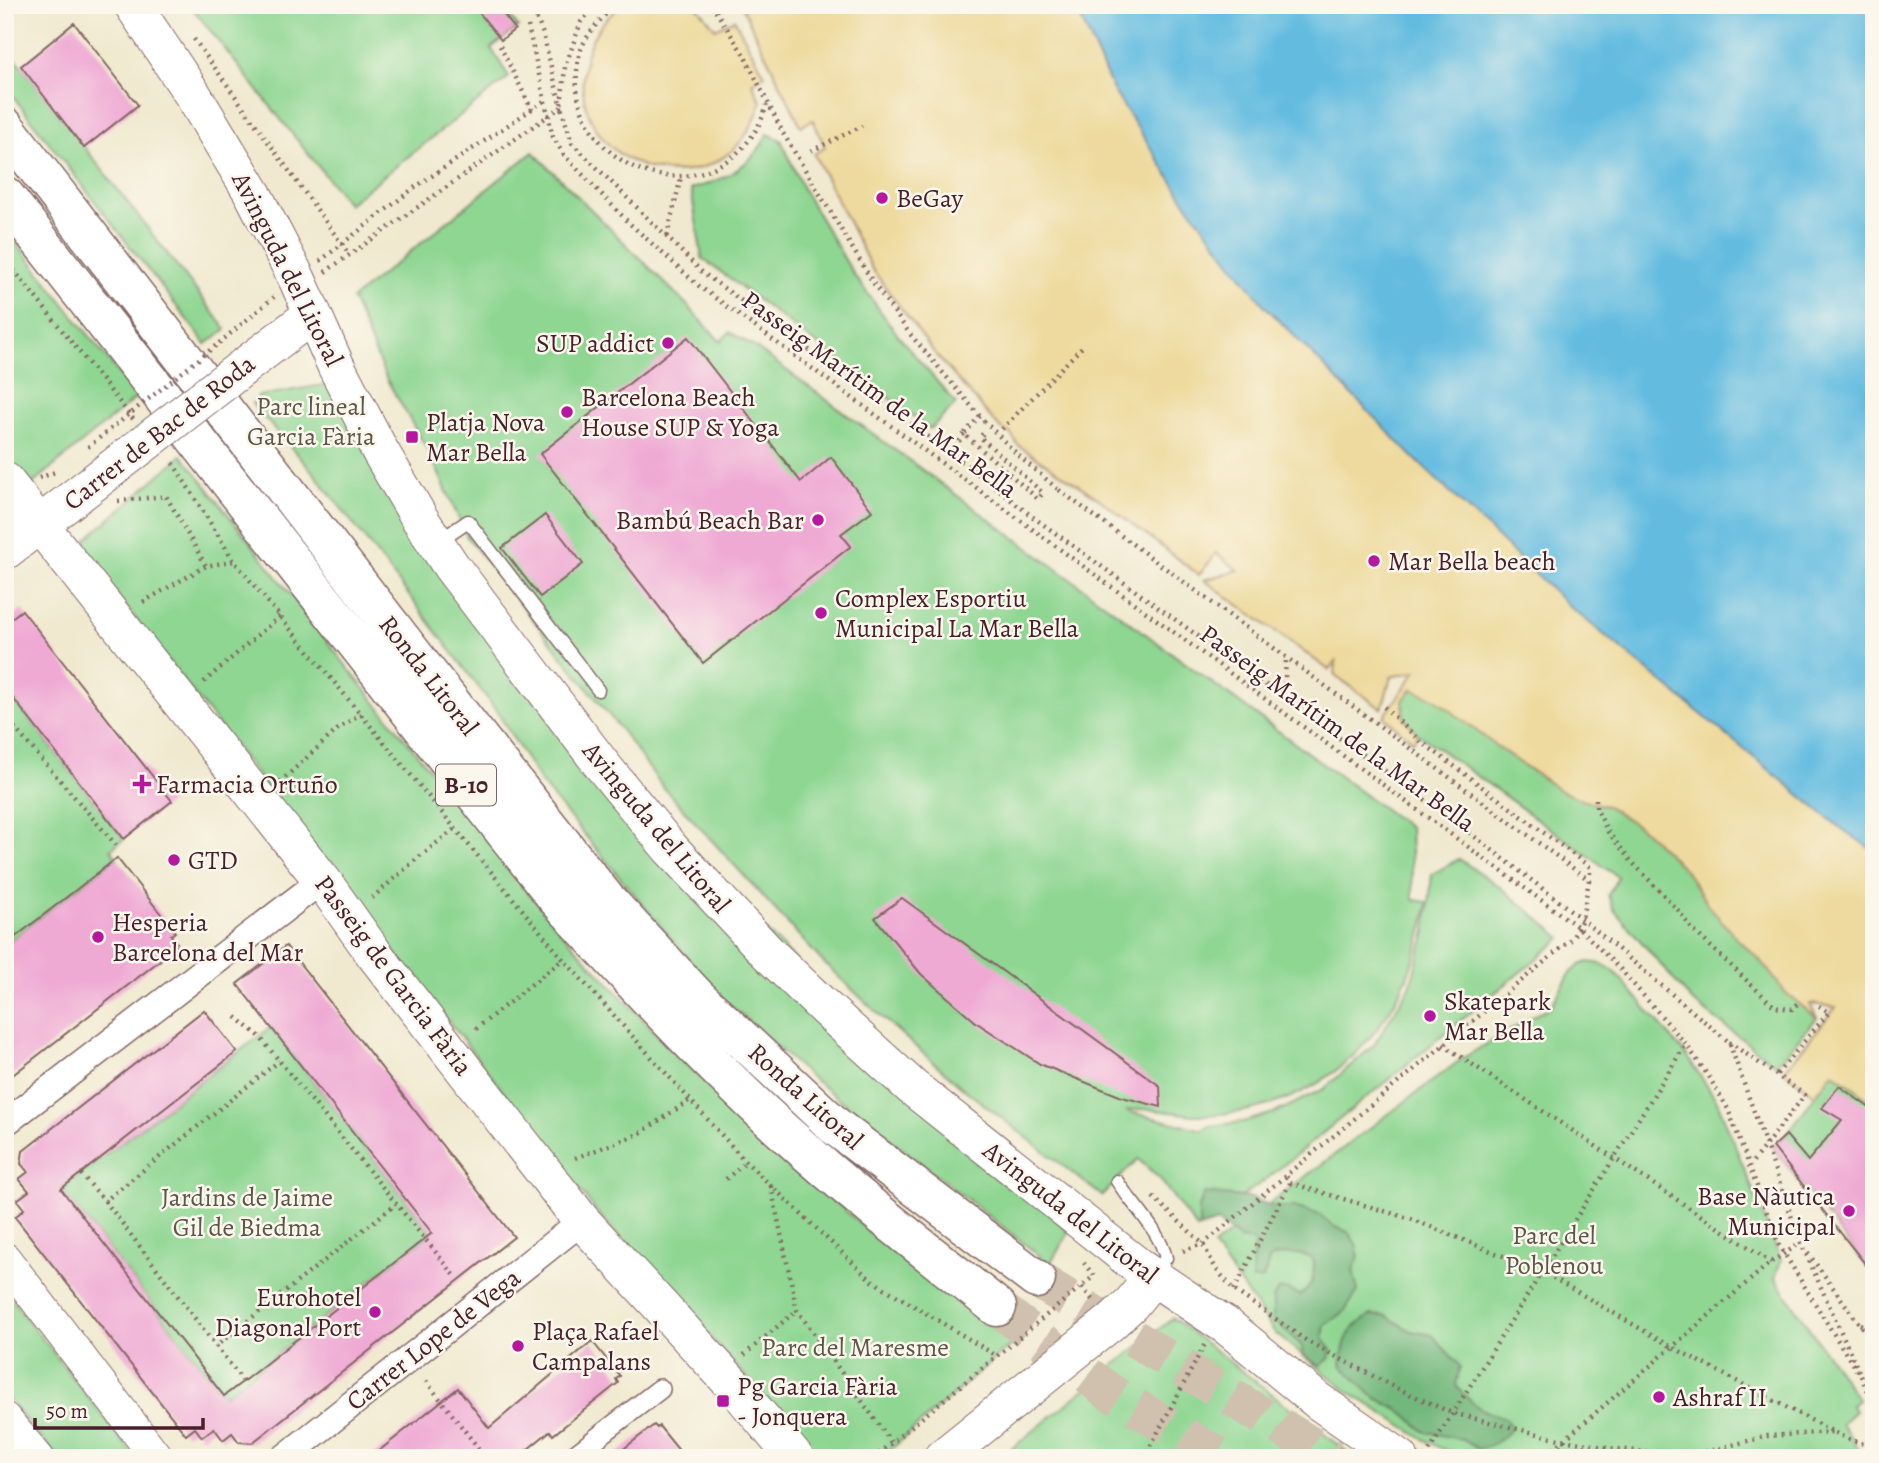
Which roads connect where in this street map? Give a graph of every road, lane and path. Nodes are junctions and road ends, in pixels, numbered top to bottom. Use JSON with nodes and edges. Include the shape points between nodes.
{"nodes":[{"id":1,"x":133,"y":5,"type":"edge"},
{"id":2,"x":531,"y":5,"type":"edge"},
{"id":3,"x":596,"y":5,"type":"edge"},
{"id":4,"x":616,"y":5,"type":"edge"},
{"id":5,"x":712,"y":5,"type":"edge"},
{"id":6,"x":528,"y":26,"type":"dead end"},
{"id":7,"x":193,"y":38,"type":"dead end"},
{"id":8,"x":500,"y":46,"type":"dead end"},
{"id":9,"x":544,"y":101,"type":"junction"},
{"id":10,"x":768,"y":104,"type":"junction"},
{"id":11,"x":561,"y":107,"type":"junction"},
{"id":12,"x":532,"y":110,"type":"junction"},
{"id":13,"x":547,"y":116,"type":"junction"},
{"id":14,"x":862,"y":126,"type":"dead end"},
{"id":15,"x":5,"y":127,"type":"edge"},
{"id":16,"x":811,"y":151,"type":"dead end"},
{"id":17,"x":681,"y":177,"type":"junction"},
{"id":18,"x":5,"y":196,"type":"edge"},
{"id":19,"x":667,"y":237,"type":"junction"},
{"id":20,"x":342,"y":244,"type":"junction"},
{"id":21,"x":349,"y":254,"type":"junction"},
{"id":22,"x":5,"y":259,"type":"edge"},
{"id":23,"x":317,"y":264,"type":"dead end"},
{"id":24,"x":15,"y":272,"type":"junction"},
{"id":25,"x":320,"y":275,"type":"dead end"},
{"id":26,"x":5,"y":283,"type":"edge"},
{"id":27,"x":275,"y":296,"type":"dead end"},
{"id":28,"x":313,"y":314,"type":"junction"},
{"id":29,"x":1084,"y":345,"type":"dead end"},
{"id":30,"x":230,"y":356,"type":"junction"},
{"id":31,"x":129,"y":414,"type":"junction"},
{"id":32,"x":982,"y":418,"type":"junction"},
{"id":33,"x":133,"y":420,"type":"dead end"},
{"id":34,"x":1002,"y":429,"type":"dead end"},
{"id":35,"x":985,"y":431,"type":"dead end"},
{"id":36,"x":964,"y":434,"type":"junction"},
{"id":37,"x":951,"y":453,"type":"junction"},
{"id":38,"x":78,"y":455,"type":"dead end"},
{"id":39,"x":5,"y":481,"type":"edge"},
{"id":40,"x":79,"y":482,"type":"junction"},
{"id":41,"x":40,"y":524,"type":"junction"},
{"id":42,"x":436,"y":543,"type":"junction"},
{"id":43,"x":5,"y":551,"type":"edge"},
{"id":44,"x":234,"y":561,"type":"dead end"},
{"id":45,"x":206,"y":566,"type":"junction"},
{"id":46,"x":143,"y":602,"type":"dead end"},
{"id":47,"x":280,"y":617,"type":"dead end"},
{"id":48,"x":1286,"y":658,"type":"junction"},
{"id":49,"x":204,"y":682,"type":"dead end"},
{"id":50,"x":598,"y":690,"type":"dead end"},
{"id":51,"x":1284,"y":698,"type":"junction"},
{"id":52,"x":1384,"y":707,"type":"dead end"},
{"id":53,"x":361,"y":713,"type":"dead end"},
{"id":54,"x":5,"y":718,"type":"edge"},
{"id":55,"x":280,"y":782,"type":"dead end"},
{"id":56,"x":1596,"y":799,"type":"dead end"},
{"id":57,"x":456,"y":828,"type":"dead end"},
{"id":58,"x":116,"y":845,"type":"dead end"},
{"id":59,"x":322,"y":880,"type":"junction"},
{"id":60,"x":1590,"y":880,"type":"junction"},
{"id":61,"x":372,"y":898,"type":"dead end"},
{"id":62,"x":1582,"y":919,"type":"junction"},
{"id":63,"x":1578,"y":927,"type":"junction"},
{"id":64,"x":563,"y":959,"type":"dead end"},
{"id":65,"x":1799,"y":1003,"type":"dead end"},
{"id":66,"x":1819,"y":1006,"type":"dead end"},
{"id":67,"x":236,"y":1017,"type":"dead end"},
{"id":68,"x":476,"y":1029,"type":"dead end"},
{"id":69,"x":1729,"y":1042,"type":"junction"},
{"id":70,"x":1686,"y":1044,"type":"junction"},
{"id":71,"x":1443,"y":1045,"type":"junction"},
{"id":72,"x":279,"y":1061,"type":"junction"},
{"id":73,"x":1777,"y":1074,"type":"junction"},
{"id":74,"x":690,"y":1100,"type":"dead end"},
{"id":75,"x":5,"y":1123,"type":"edge"},
{"id":76,"x":1766,"y":1144,"type":"junction"},
{"id":77,"x":575,"y":1158,"type":"dead end"},
{"id":78,"x":1615,"y":1158,"type":"junction"},
{"id":79,"x":746,"y":1162,"type":"dead end"},
{"id":80,"x":1750,"y":1166,"type":"junction"},
{"id":81,"x":81,"y":1174,"type":"dead end"},
{"id":82,"x":1286,"y":1176,"type":"junction"},
{"id":83,"x":726,"y":1179,"type":"dead end"},
{"id":84,"x":1118,"y":1181,"type":"dead end"},
{"id":85,"x":1290,"y":1183,"type":"junction"},
{"id":86,"x":771,"y":1186,"type":"dead end"},
{"id":87,"x":1149,"y":1194,"type":"dead end"},
{"id":88,"x":105,"y":1201,"type":"junction"},
{"id":89,"x":396,"y":1204,"type":"junction"},
{"id":90,"x":582,"y":1220,"type":"junction"},
{"id":91,"x":1801,"y":1243,"type":"junction"},
{"id":92,"x":1203,"y":1244,"type":"junction"},
{"id":93,"x":1785,"y":1254,"type":"junction"},
{"id":94,"x":5,"y":1259,"type":"edge"},
{"id":95,"x":1083,"y":1260,"type":"dead end"},
{"id":96,"x":1771,"y":1262,"type":"junction"},
{"id":97,"x":1543,"y":1272,"type":"junction"},
{"id":98,"x":1153,"y":1276,"type":"junction"},
{"id":99,"x":456,"y":1277,"type":"dead end"},
{"id":100,"x":1036,"y":1279,"type":"tunnel mouth"},
{"id":101,"x":1082,"y":1287,"type":"junction"},
{"id":102,"x":1234,"y":1290,"type":"junction"},
{"id":103,"x":1230,"y":1296,"type":"dead end"},
{"id":104,"x":1095,"y":1303,"type":"dead end"},
{"id":105,"x":997,"y":1307,"type":"tunnel mouth"},
{"id":106,"x":797,"y":1310,"type":"junction"},
{"id":107,"x":1859,"y":1324,"type":"junction"},
{"id":108,"x":1874,"y":1331,"type":"edge"},
{"id":109,"x":1209,"y":1338,"type":"dead end"},
{"id":110,"x":1874,"y":1344,"type":"edge"},
{"id":111,"x":216,"y":1346,"type":"junction"},
{"id":112,"x":1672,"y":1347,"type":"junction"},
{"id":113,"x":744,"y":1355,"type":"dead end"},
{"id":114,"x":243,"y":1381,"type":"dead end"},
{"id":115,"x":426,"y":1381,"type":"dead end"},
{"id":116,"x":1864,"y":1383,"type":"junction"},
{"id":117,"x":660,"y":1389,"type":"dead end"},
{"id":118,"x":1874,"y":1405,"type":"edge"},
{"id":119,"x":1452,"y":1413,"type":"junction"},
{"id":120,"x":5,"y":1419,"type":"edge"},
{"id":121,"x":1874,"y":1419,"type":"edge"},
{"id":122,"x":1834,"y":1432,"type":"junction"},
{"id":123,"x":1563,"y":1440,"type":"junction"},
{"id":124,"x":891,"y":1442,"type":"junction"},
{"id":125,"x":1873,"y":1448,"type":"edge"},
{"id":126,"x":1688,"y":1456,"type":"junction"},
{"id":127,"x":38,"y":1458,"type":"edge"},
{"id":128,"x":157,"y":1458,"type":"edge"},
{"id":129,"x":284,"y":1458,"type":"edge"},
{"id":130,"x":486,"y":1458,"type":"edge"},
{"id":131,"x":571,"y":1458,"type":"edge"},
{"id":132,"x":795,"y":1458,"type":"edge"},
{"id":133,"x":873,"y":1458,"type":"edge"},
{"id":134,"x":942,"y":1458,"type":"edge"},
{"id":135,"x":1144,"y":1458,"type":"edge"},
{"id":136,"x":1401,"y":1458,"type":"edge"},
{"id":137,"x":1425,"y":1458,"type":"edge"},
{"id":138,"x":1543,"y":1458,"type":"edge"},
{"id":139,"x":1701,"y":1458,"type":"edge"}],
"edges":[{"from":1,"to":28,"type":"main road","name":"Avinguda del Litoral","via":[[253,194]]},
{"from":2,"to":11,"type":"path","name":"Passeig Marítim de la Mar Bella","via":[[544,34]]},
{"from":3,"to":11,"type":"path","name":"Passeig Marítim de la Mar Bella","via":[[581,22],[570,47]]},
{"from":4,"to":17,"type":"path","via":[[582,47],[577,72],[582,110],[593,133],[620,160],[656,175]]},
{"from":5,"to":10,"type":"path","name":"Passeig Marítim de la Mar Bella"},
{"from":6,"to":9,"type":"path","name":"Passeig Marítim de la Mar Bella"},
{"from":7,"to":20,"type":"path"},
{"from":8,"to":12,"type":"path"},
{"from":9,"to":12,"type":"path"},
{"from":9,"to":13,"type":"path","name":"Passeig Marítim de la Mar Bella"},
{"from":10,"to":17,"type":"path","via":[[752,136],[736,154],[705,172]]},
{"from":10,"to":32,"type":"path","name":"Passeig Marítim de la Mar Bella","via":[[873,284]]},
{"from":11,"to":13,"type":"path"},
{"from":11,"to":19,"type":"path","name":"Passeig Marítim de la Mar Bella","via":[[572,143]]},
{"from":12,"to":20,"type":"path","via":[[414,188]]},
{"from":13,"to":21,"type":"path"},
{"from":13,"to":63,"type":"path","name":"Passeig Marítim de la Mar Bella","via":[[564,155],[629,223],[699,286]]},
{"from":14,"to":16,"type":"path"},
{"from":15,"to":100,"type":"highway","name":"Ronda Litoral","number":"B-10","via":[[606,898],[697,998],[835,1126]]},
{"from":17,"to":19,"type":"path"},
{"from":18,"to":105,"type":"highway","name":"Ronda Litoral","number":"B-10","via":[[555,896],[650,1002],[783,1131]]},
{"from":19,"to":37,"type":"path","name":"Passeig Marítim de la Mar Bella","via":[[703,273]]},
{"from":20,"to":21,"type":"path"},
{"from":20,"to":23,"type":"path"},
{"from":21,"to":25,"type":"path"},
{"from":22,"to":24,"type":"path"},
{"from":24,"to":26,"type":"path"},
{"from":24,"to":31,"type":"path"},
{"from":27,"to":30,"type":"path","name":"Carrer de Bac de Roda"},
{"from":28,"to":30,"type":"main road","name":"Carrer de Bac de Roda"},
{"from":28,"to":42,"type":"main road","name":"Avinguda del Litoral","via":[[380,450]]},
{"from":29,"to":34,"type":"path"},
{"from":30,"to":31,"type":"path","name":"Carrer de Bac de Roda","bridge":true},
{"from":30,"to":40,"type":"main road","name":"Carrer de Bac de Roda","bridge":true},
{"from":31,"to":33,"type":"path"},
{"from":31,"to":38,"type":"path","name":"Carrer de Bac de Roda","bridge":true},
{"from":32,"to":36,"type":"path"},
{"from":32,"to":48,"type":"path","name":"Passeig Marítim de la Mar Bella","bridge":true,"via":[[1059,490]]},
{"from":35,"to":36,"type":"path","via":[[980,437],[1043,493],[1038,499]]},
{"from":36,"to":37,"type":"path"},
{"from":37,"to":51,"type":"path","name":"Passeig Marítim de la Mar Bella"},
{"from":39,"to":41,"type":"main road","name":"Passeig de Garcia Fària"},
{"from":40,"to":41,"type":"main road","name":"Carrer de Bac de Roda"},
{"from":40,"to":45,"type":"path","via":[[166,496]]},
{"from":41,"to":43,"type":"main road","name":"Carrer de Bac de Roda"},
{"from":41,"to":59,"type":"main road","name":"Passeig de Garcia Fària"},
{"from":42,"to":50,"type":"lane","via":[[468,521]]},
{"from":42,"to":98,"type":"main road","name":"Avinguda del Litoral","via":[[601,765],[684,864],[768,953],[912,1087]]},
{"from":44,"to":45,"type":"path"},
{"from":45,"to":46,"type":"path"},
{"from":47,"to":49,"type":"path"},
{"from":48,"to":51,"type":"path"},
{"from":48,"to":60,"type":"path","name":"Passeig Marítim de la Mar Bella"},
{"from":51,"to":62,"type":"path","name":"Passeig Marítim de la Mar Bella"},
{"from":52,"to":60,"type":"path","via":[[1419,740],[1590,867]]},
{"from":53,"to":55,"type":"path"},
{"from":54,"to":58,"type":"path"},
{"from":56,"to":65,"type":"path","via":[[1608,832],[1692,929],[1775,1007],[1791,1009]]},
{"from":57,"to":61,"type":"path"},
{"from":59,"to":75,"type":"street"},
{"from":59,"to":90,"type":"main road","name":"Passeig de Garcia Fària"},
{"from":60,"to":62,"type":"path"},
{"from":62,"to":63,"type":"path"},
{"from":62,"to":69,"type":"path","name":"Passeig Marítim de la Mar Bella"},
{"from":63,"to":70,"type":"path","name":"Passeig Marítim de la Mar Bella"},
{"from":63,"to":71,"type":"path","via":[[1573,939]]},
{"from":64,"to":68,"type":"path"},
{"from":66,"to":73,"type":"path","via":[[1829,1012]]},
{"from":67,"to":72,"type":"path"},
{"from":69,"to":73,"type":"path","name":"Passeig Marítim de la Mar Bella"},
{"from":69,"to":76,"type":"path"},
{"from":70,"to":78,"type":"path"},
{"from":70,"to":80,"type":"path","name":"Passeig Marítim de la Mar Bella","via":[[1728,1109]]},
{"from":71,"to":78,"type":"path"},
{"from":71,"to":82,"type":"path"},
{"from":72,"to":88,"type":"path"},
{"from":72,"to":89,"type":"path"},
{"from":73,"to":76,"type":"path","name":"Passeig Marítim de la Mar Bella","via":[[1805,1095]]},
{"from":74,"to":77,"type":"path","via":[[639,1134]]},
{"from":76,"to":80,"type":"path"},
{"from":76,"to":91,"type":"path"},
{"from":78,"to":96,"type":"path"},
{"from":78,"to":97,"type":"path"},
{"from":79,"to":83,"type":"path"},
{"from":80,"to":93,"type":"path","name":"Passeig Marítim de la Mar Bella"},
{"from":81,"to":88,"type":"path"},
{"from":82,"to":85,"type":"path"},
{"from":82,"to":92,"type":"path"},
{"from":84,"to":98,"type":"lane","via":[[1162,1242],[1166,1258]]},
{"from":85,"to":97,"type":"path","via":[[1411,1219]]},
{"from":85,"to":102,"type":"path"},
{"from":86,"to":106,"type":"path"},
{"from":87,"to":92,"type":"path"},
{"from":88,"to":111,"type":"path"},
{"from":89,"to":99,"type":"path"},
{"from":89,"to":111,"type":"path"},
{"from":90,"to":129,"type":"street","name":"Carrer Lope de Vega"},
{"from":90,"to":132,"type":"main road","name":"Passeig de Garcia Fària"},
{"from":91,"to":93,"type":"path"},
{"from":91,"to":107,"type":"path"},
{"from":91,"to":116,"type":"path"},
{"from":92,"to":102,"type":"path"},
{"from":93,"to":96,"type":"path"},
{"from":93,"to":116,"type":"path","name":"Passeig Marítim de la Mar Bella"},
{"from":94,"to":128,"type":"street"},
{"from":95,"to":101,"type":"path","via":[[1094,1276]]},
{"from":96,"to":112,"type":"path"},
{"from":97,"to":112,"type":"path"},
{"from":97,"to":119,"type":"path"},
{"from":98,"to":134,"type":"main road","via":[[1111,1323]]},
{"from":98,"to":136,"type":"main road","name":"Avinguda del Litoral"},
{"from":101,"to":104,"type":"path"},
{"from":101,"to":124,"type":"path"},
{"from":102,"to":103,"type":"path"},
{"from":102,"to":119,"type":"path","via":[[1307,1341]]},
{"from":106,"to":113,"type":"path"},
{"from":106,"to":124,"type":"path"},
{"from":107,"to":108,"type":"path"},
{"from":107,"to":110,"type":"path"},
{"from":109,"to":135,"type":"path"},
{"from":111,"to":114,"type":"path"},
{"from":112,"to":122,"type":"path"},
{"from":112,"to":123,"type":"path"},
{"from":115,"to":130,"type":"path"},
{"from":116,"to":118,"type":"path"},
{"from":117,"to":131,"type":"street"},
{"from":119,"to":123,"type":"path"},
{"from":119,"to":137,"type":"path"},
{"from":120,"to":127,"type":"street"},
{"from":121,"to":125,"type":"path"},
{"from":122,"to":125,"type":"path"},
{"from":122,"to":126,"type":"path","via":[[1768,1436]]},
{"from":123,"to":126,"type":"path"},
{"from":123,"to":138,"type":"path"},
{"from":124,"to":133,"type":"path"},
{"from":126,"to":139,"type":"path"}]}
